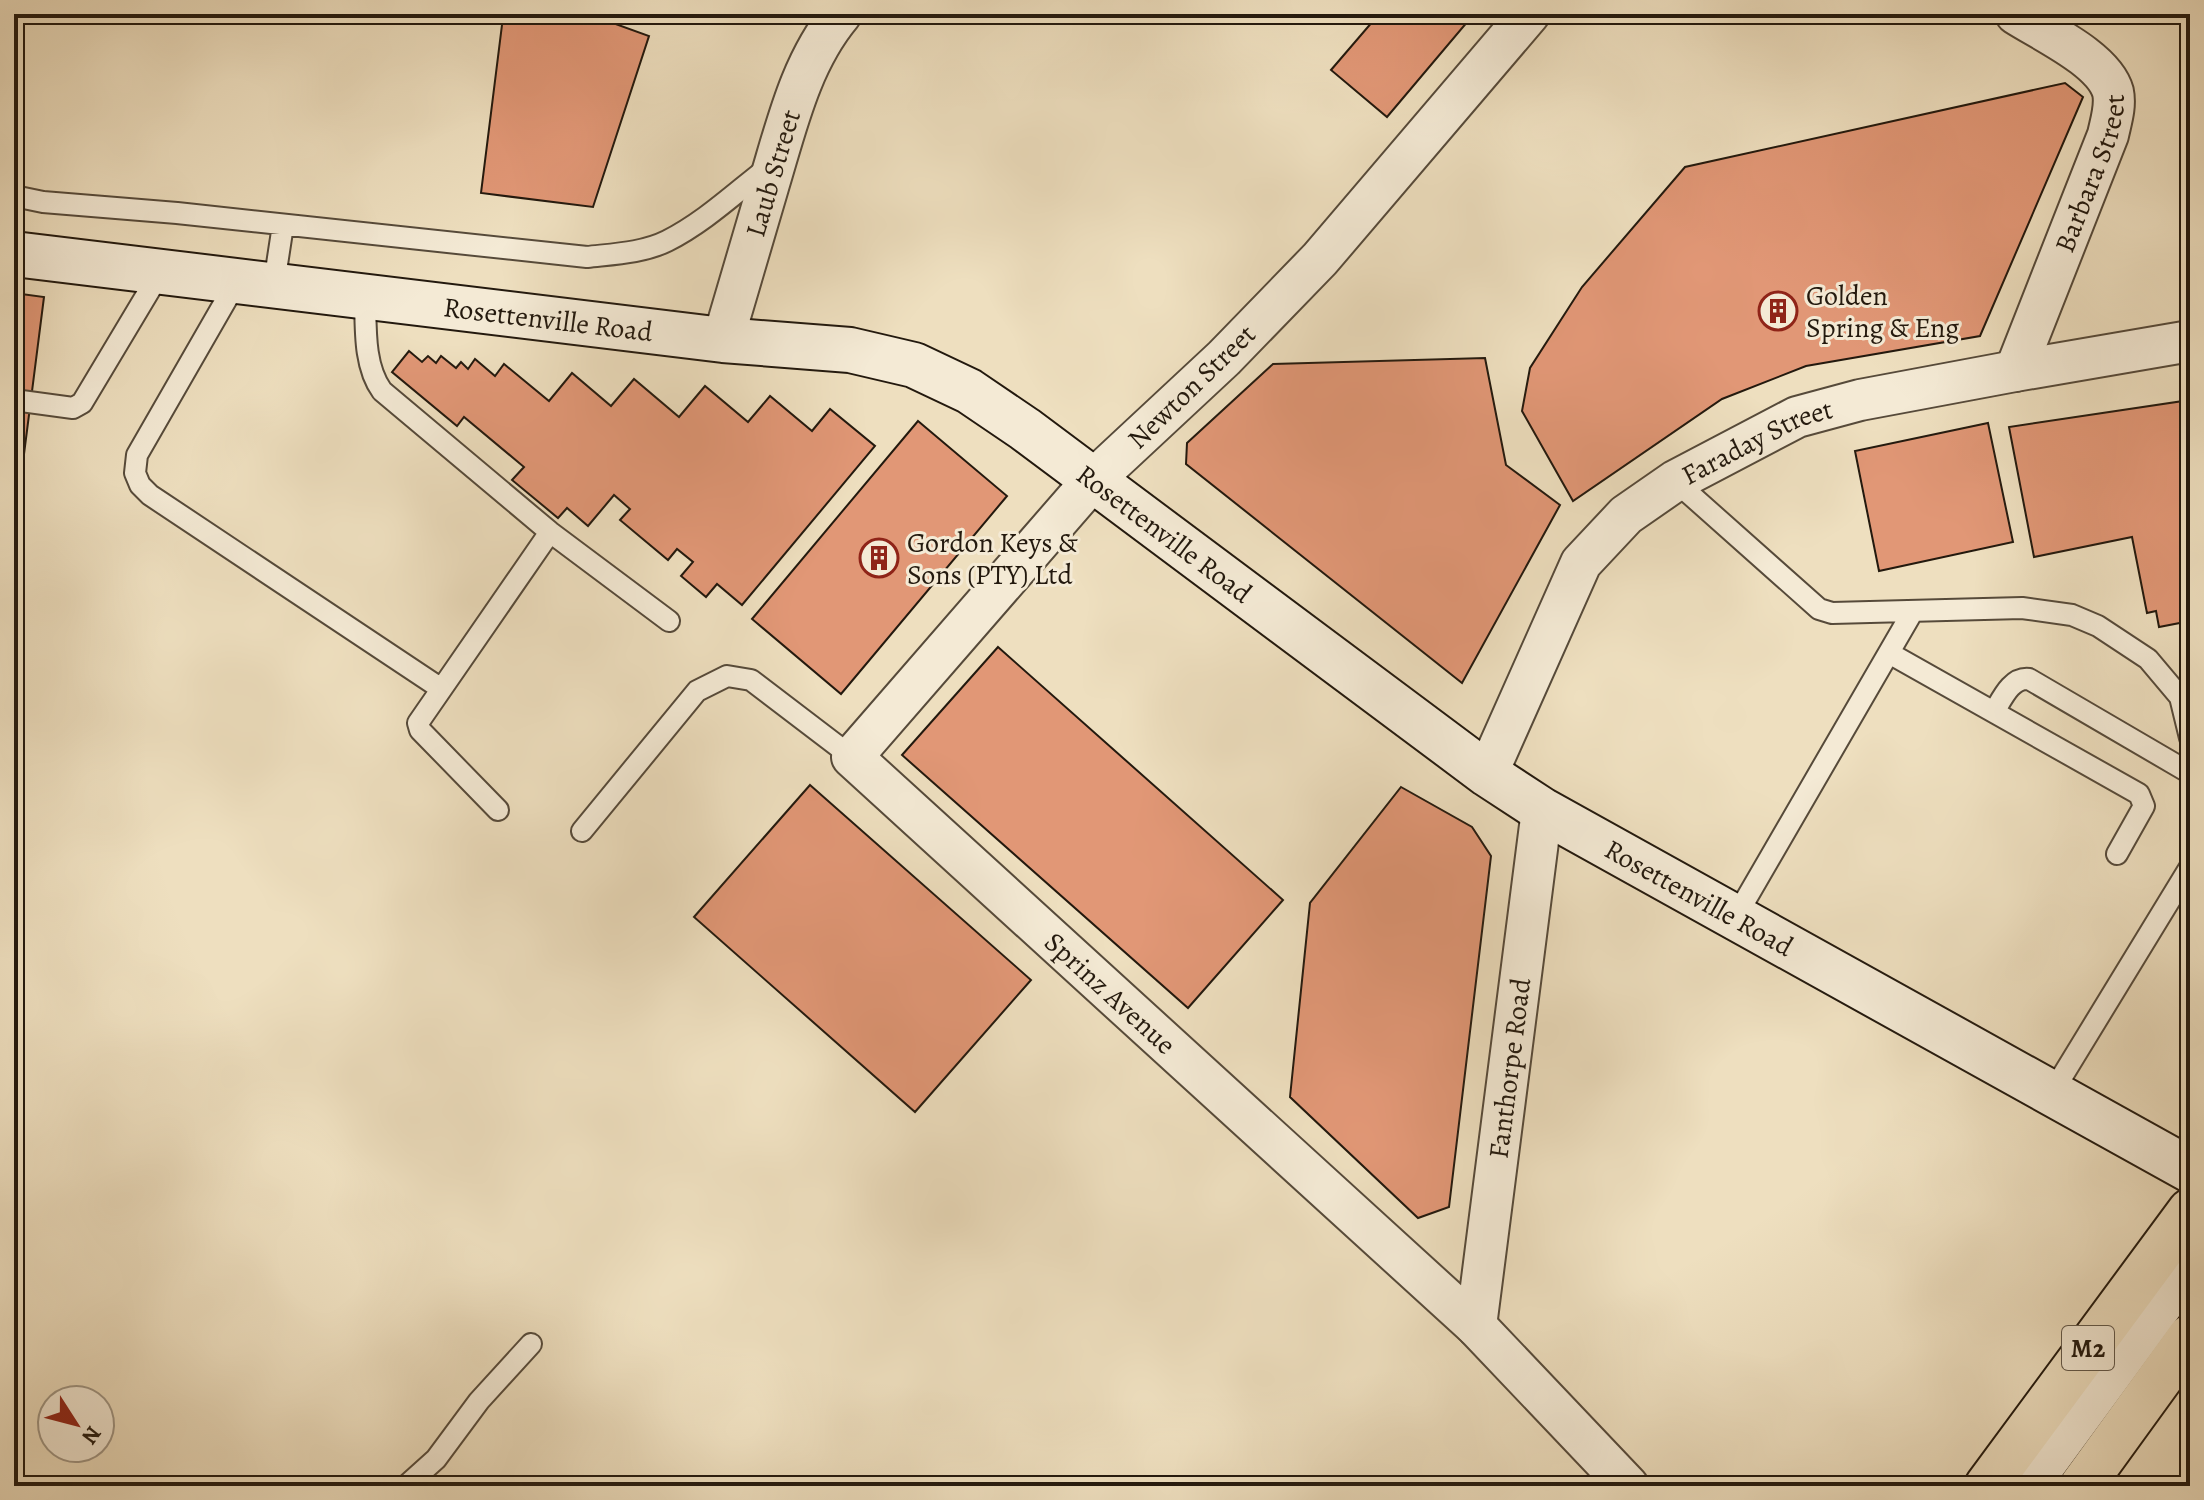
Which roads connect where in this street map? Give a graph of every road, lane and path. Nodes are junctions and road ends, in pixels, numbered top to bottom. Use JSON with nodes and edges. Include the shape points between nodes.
{"nodes":[{"id":1,"x":841,"y":14,"type":"edge"},
{"id":2,"x":1529,"y":14,"type":"edge"},
{"id":3,"x":2016,"y":14,"type":"edge"},
{"id":4,"x":776,"y":161,"type":"junction"},
{"id":5,"x":14,"y":196,"type":"edge"},
{"id":6,"x":283,"y":225,"type":"junction"},
{"id":7,"x":14,"y":254,"type":"edge"},
{"id":8,"x":161,"y":271,"type":"junction"},
{"id":9,"x":256,"y":282,"type":"junction"},
{"id":10,"x":365,"y":294,"type":"junction"},
{"id":11,"x":723,"y":340,"type":"junction"},
{"id":12,"x":2190,"y":341,"type":"edge"},
{"id":13,"x":2015,"y":371,"type":"junction"},
{"id":14,"x":14,"y":400,"type":"edge"},
{"id":15,"x":1092,"y":481,"type":"junction"},
{"id":16,"x":1675,"y":481,"type":"junction"},
{"id":17,"x":550,"y":532,"type":"junction"},
{"id":18,"x":1913,"y":611,"type":"junction"},
{"id":19,"x":669,"y":621,"type":"dead end"},
{"id":20,"x":1889,"y":653,"type":"junction"},
{"id":21,"x":440,"y":688,"type":"junction"},
{"id":22,"x":1994,"y":712,"type":"junction"},
{"id":23,"x":2190,"y":738,"type":"edge"},
{"id":24,"x":852,"y":757,"type":"junction"},
{"id":25,"x":2190,"y":773,"type":"edge"},
{"id":26,"x":1487,"y":774,"type":"junction"},
{"id":27,"x":498,"y":810,"type":"dead end"},
{"id":28,"x":1542,"y":810,"type":"junction"},
{"id":29,"x":582,"y":831,"type":"dead end"},
{"id":30,"x":2117,"y":854,"type":"dead end"},
{"id":31,"x":2190,"y":867,"type":"edge"},
{"id":32,"x":1735,"y":918,"type":"junction"},
{"id":33,"x":2052,"y":1093,"type":"junction"},
{"id":34,"x":2190,"y":1170,"type":"edge"},
{"id":35,"x":2190,"y":1211,"type":"edge"},
{"id":36,"x":2190,"y":1264,"type":"edge"},
{"id":37,"x":1476,"y":1326,"type":"junction"},
{"id":38,"x":2190,"y":1337,"type":"edge"},
{"id":39,"x":531,"y":1344,"type":"dead end"},
{"id":40,"x":406,"y":1486,"type":"edge"},
{"id":41,"x":1628,"y":1486,"type":"edge"},
{"id":42,"x":1987,"y":1486,"type":"edge"},
{"id":43,"x":2027,"y":1486,"type":"edge"},
{"id":44,"x":2082,"y":1486,"type":"edge"}],
"edges":[{"from":1,"to":4,"type":"street","name":"Laub Street","via":[[806,69]]},
{"from":2,"to":15,"type":"street","name":"Newton Street","via":[[1320,259]]},
{"from":3,"to":13,"type":"street","name":"Barbara Street","via":[[2098,66],[2113,93],[2114,110]]},
{"from":4,"to":6,"type":"lane","via":[[666,242],[620,253],[587,257]]},
{"from":4,"to":11,"type":"street","name":"Laub Street"},
{"from":5,"to":6,"type":"lane"},
{"from":6,"to":9,"type":"lane"},
{"from":7,"to":8,"type":"main road","name":"Rosettenville Road"},
{"from":8,"to":9,"type":"main road","name":"Rosettenville Road"},
{"from":8,"to":14,"type":"lane","via":[[82,403],[73,408]]},
{"from":9,"to":10,"type":"main road","name":"Rosettenville Road"},
{"from":9,"to":21,"type":"lane","via":[[137,455],[140,485]]},
{"from":10,"to":11,"type":"main road","name":"Rosettenville Road"},
{"from":10,"to":17,"type":"lane","via":[[371,366],[382,391]]},
{"from":11,"to":15,"type":"main road","name":"Rosettenville Road","via":[[850,350],[914,365],[969,391]]},
{"from":12,"to":13,"type":"street","name":"Faraday Street"},
{"from":13,"to":16,"type":"street","name":"Faraday Street","via":[[1797,417]]},
{"from":15,"to":24,"type":"street","name":"Newton Street"},
{"from":15,"to":26,"type":"main road","name":"Rosettenville Road"},
{"from":16,"to":18,"type":"lane","via":[[1819,609]]},
{"from":16,"to":26,"type":"street","name":"Faraday Street","via":[[1626,515],[1581,563]]},
{"from":17,"to":19,"type":"lane"},
{"from":17,"to":21,"type":"lane"},
{"from":18,"to":20,"type":"lane"},
{"from":18,"to":23,"type":"lane","via":[[2047,610],[2098,626],[2162,674],[2180,697]]},
{"from":20,"to":22,"type":"lane"},
{"from":20,"to":32,"type":"lane"},
{"from":21,"to":27,"type":"lane","via":[[419,719],[420,730]]},
{"from":22,"to":25,"type":"lane","via":[[2014,682],[2029,679]]},
{"from":22,"to":30,"type":"lane","via":[[2139,794],[2144,806]]},
{"from":24,"to":29,"type":"lane","name":"Sprinz Avenue","via":[[751,680],[727,676],[697,691]]},
{"from":24,"to":37,"type":"street","name":"Sprinz Avenue"},
{"from":26,"to":28,"type":"main road","name":"Rosettenville Road"},
{"from":28,"to":32,"type":"main road","name":"Rosettenville Road"},
{"from":28,"to":37,"type":"street","name":"Fanthorpe Road"},
{"from":31,"to":33,"type":"lane"},
{"from":32,"to":33,"type":"main road","name":"Rosettenville Road"},
{"from":33,"to":34,"type":"main road","name":"Rosettenville Road"},
{"from":35,"to":42,"type":"highway","number":"M2"},
{"from":36,"to":43,"type":"main road"},
{"from":37,"to":41,"type":"street","name":"Sprinz Avenue"},
{"from":38,"to":44,"type":"highway"},
{"from":39,"to":40,"type":"lane","via":[[436,1459]]}]}
